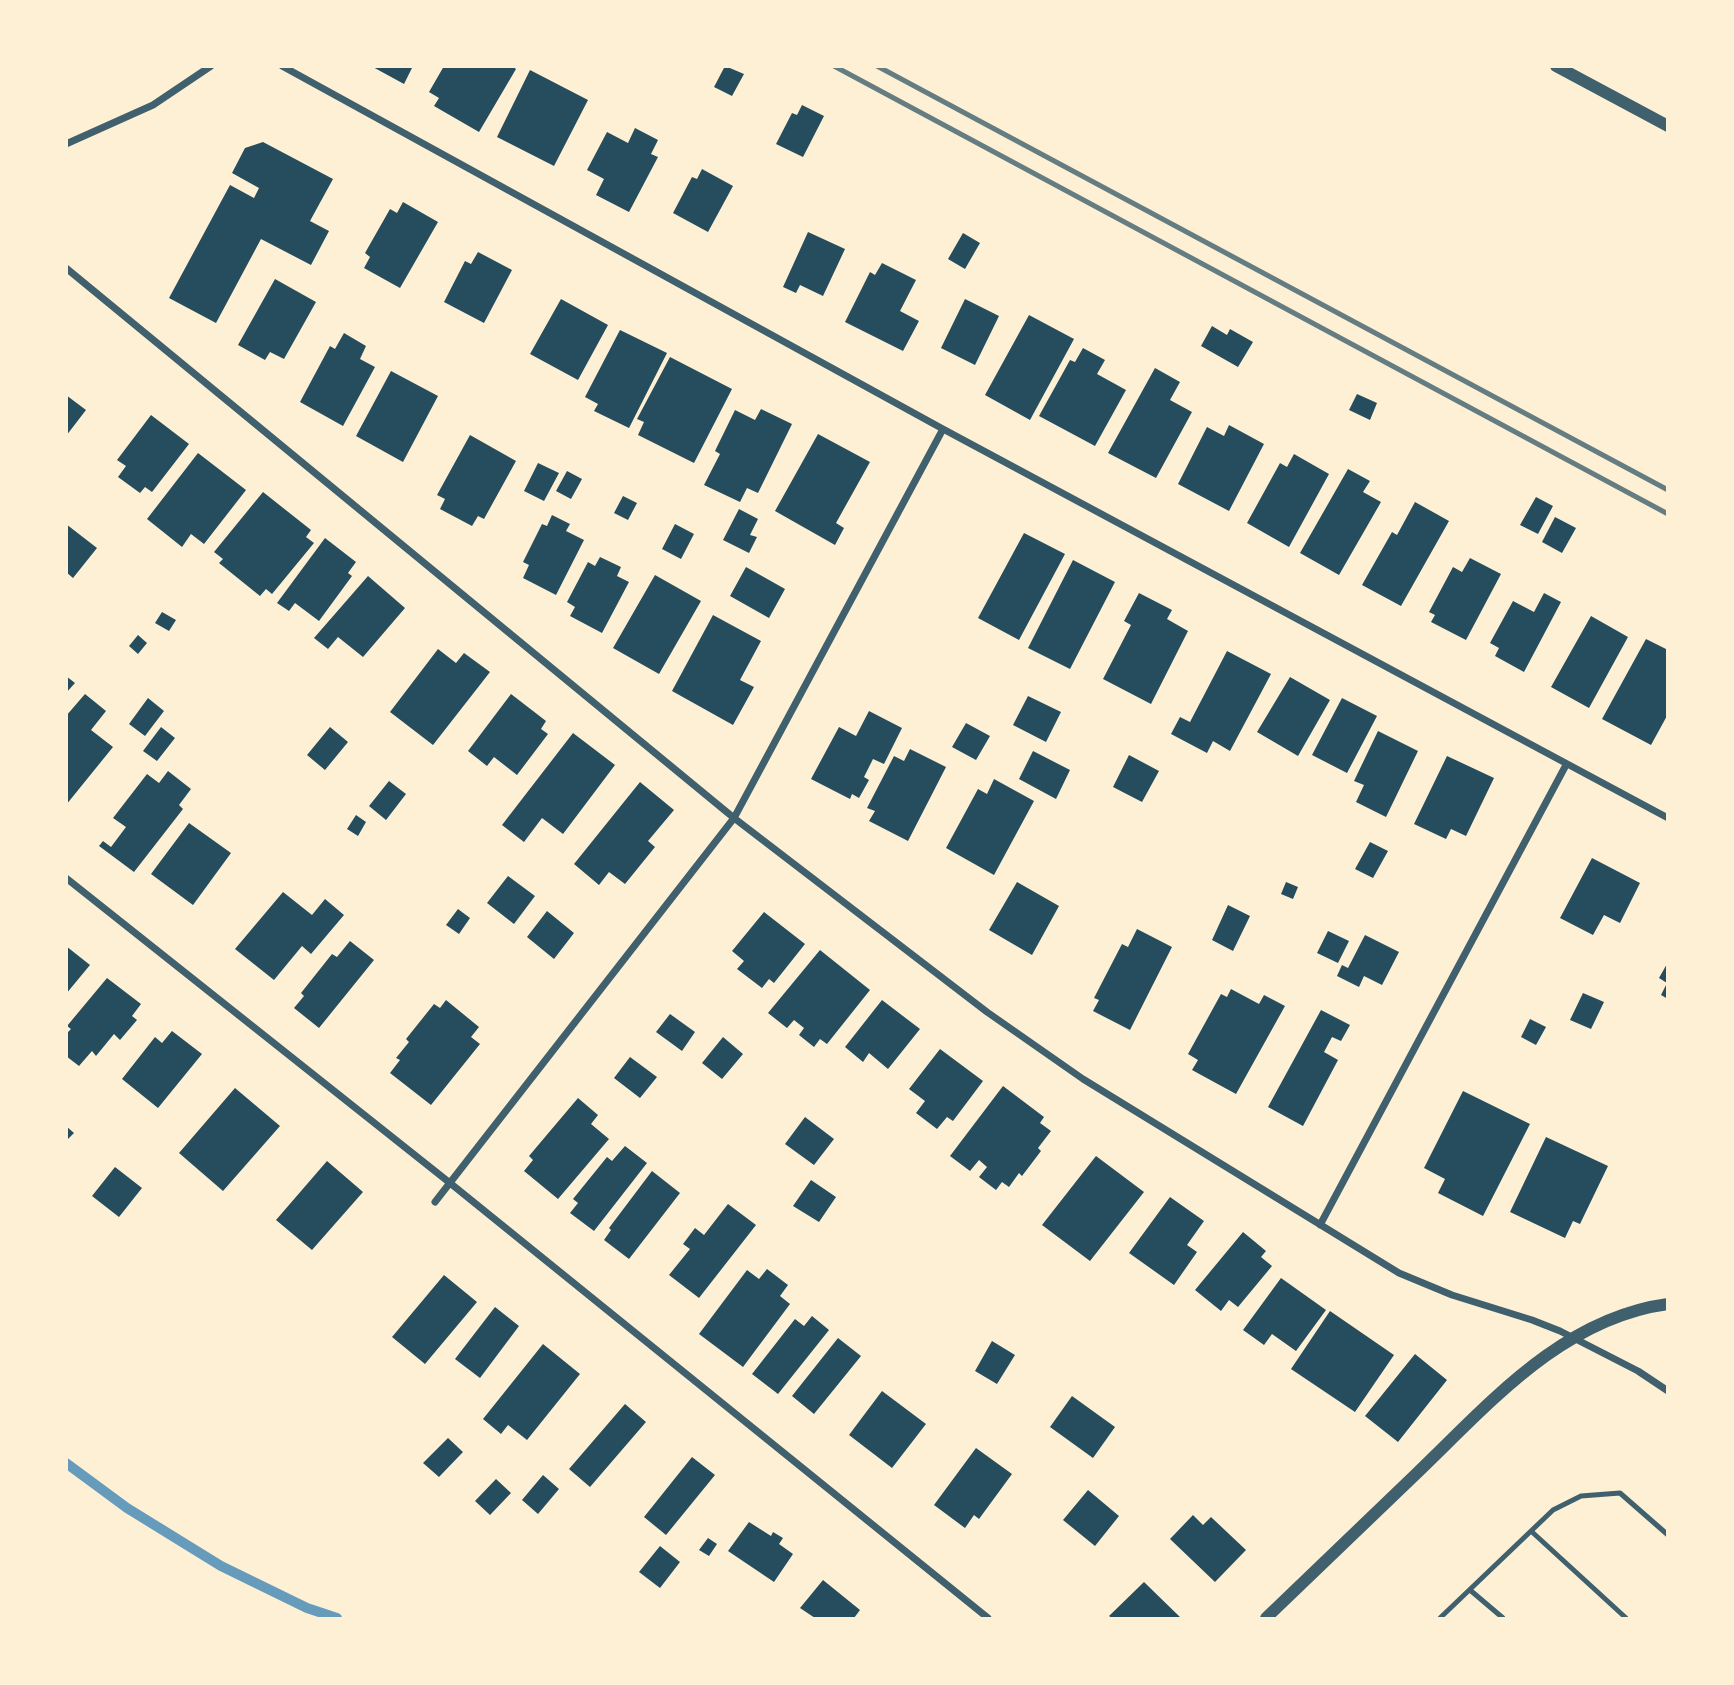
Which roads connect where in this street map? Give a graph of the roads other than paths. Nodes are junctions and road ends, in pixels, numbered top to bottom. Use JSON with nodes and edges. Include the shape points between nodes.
{"nodes":[{"id":1,"x":211,"y":66,"type":"edge"},
{"id":2,"x":282,"y":66,"type":"edge"},
{"id":3,"x":1556,"y":66,"type":"edge"},
{"id":4,"x":1668,"y":126,"type":"edge"},
{"id":5,"x":66,"y":144,"type":"edge"},
{"id":6,"x":66,"y":268,"type":"edge"},
{"id":7,"x":943,"y":429,"type":"junction"},
{"id":8,"x":1566,"y":765,"type":"junction"},
{"id":9,"x":734,"y":818,"type":"junction"},
{"id":10,"x":1668,"y":818,"type":"edge"},
{"id":11,"x":66,"y":878,"type":"edge"},
{"id":12,"x":450,"y":1183,"type":"junction"},
{"id":13,"x":435,"y":1202,"type":"dead end"},
{"id":14,"x":1320,"y":1225,"type":"junction"},
{"id":15,"x":1668,"y":1304,"type":"edge"},
{"id":16,"x":1575,"y":1338,"type":"junction"},
{"id":17,"x":1668,"y":1391,"type":"edge"},
{"id":18,"x":1531,"y":1531,"type":"junction"},
{"id":19,"x":1668,"y":1535,"type":"edge"},
{"id":20,"x":1469,"y":1590,"type":"junction"},
{"id":21,"x":988,"y":1619,"type":"edge"},
{"id":22,"x":1266,"y":1619,"type":"edge"},
{"id":23,"x":1440,"y":1619,"type":"edge"},
{"id":24,"x":1503,"y":1619,"type":"edge"},
{"id":25,"x":1626,"y":1619,"type":"edge"}],
"edges":[{"from":1,"to":5,"type":"street","via":[[153,105]]},
{"from":2,"to":7,"type":"street"},
{"from":3,"to":4,"type":"street"},
{"from":6,"to":9,"type":"street"},
{"from":7,"to":8,"type":"street"},
{"from":7,"to":9,"type":"street"},
{"from":8,"to":10,"type":"street"},
{"from":8,"to":14,"type":"street"},
{"from":9,"to":12,"type":"street"},
{"from":9,"to":14,"type":"street","via":[[987,1013],[1083,1079]]},
{"from":11,"to":12,"type":"street"},
{"from":12,"to":13,"type":"street"},
{"from":12,"to":21,"type":"street"},
{"from":14,"to":16,"type":"street","via":[[1399,1273]]},
{"from":15,"to":16,"type":"street","via":[[1628,1312]]},
{"from":16,"to":17,"type":"street"},
{"from":16,"to":22,"type":"street","via":[[1550,1351],[1502,1392]]},
{"from":18,"to":19,"type":"lane","via":[[1553,1510],[1581,1496],[1620,1493]]},
{"from":18,"to":20,"type":"lane"},
{"from":18,"to":25,"type":"lane"},
{"from":20,"to":23,"type":"lane"},
{"from":20,"to":24,"type":"lane"}]}
